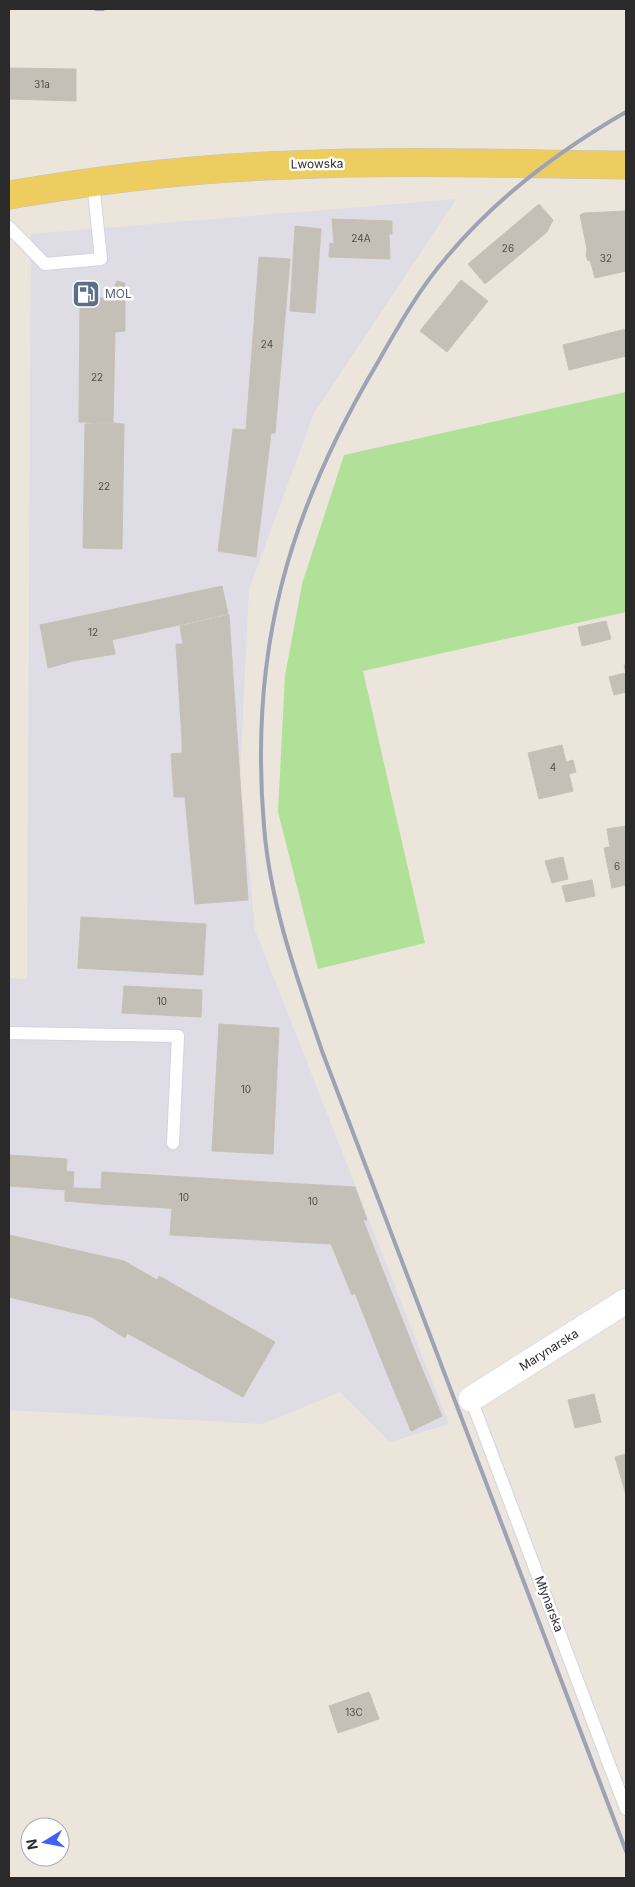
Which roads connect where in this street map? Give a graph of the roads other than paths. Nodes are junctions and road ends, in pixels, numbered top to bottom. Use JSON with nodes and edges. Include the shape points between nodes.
{"nodes":[{"id":1,"x":626,"y":165,"type":"edge"},
{"id":2,"x":93,"y":182,"type":"junction"},
{"id":3,"x":9,"y":195,"type":"edge"},
{"id":4,"x":9,"y":227,"type":"edge"},
{"id":5,"x":9,"y":1033,"type":"edge"},
{"id":6,"x":173,"y":1143,"type":"dead end"},
{"id":7,"x":626,"y":1301,"type":"edge"},
{"id":8,"x":472,"y":1399,"type":"joint"},
{"id":9,"x":626,"y":1809,"type":"edge"}],
"edges":[{"from":1,"to":2,"type":"main road","name":"Lwowska","via":[[292,164]]},
{"from":2,"to":3,"type":"main road","name":"Lwowska"},
{"from":2,"to":4,"type":"lane","via":[[101,259],[45,264]]},
{"from":5,"to":6,"type":"lane","via":[[178,1036]]},
{"from":7,"to":8,"type":"street","name":"Marynarska"},
{"from":8,"to":9,"type":"lane","name":"Młynarska"}]}
